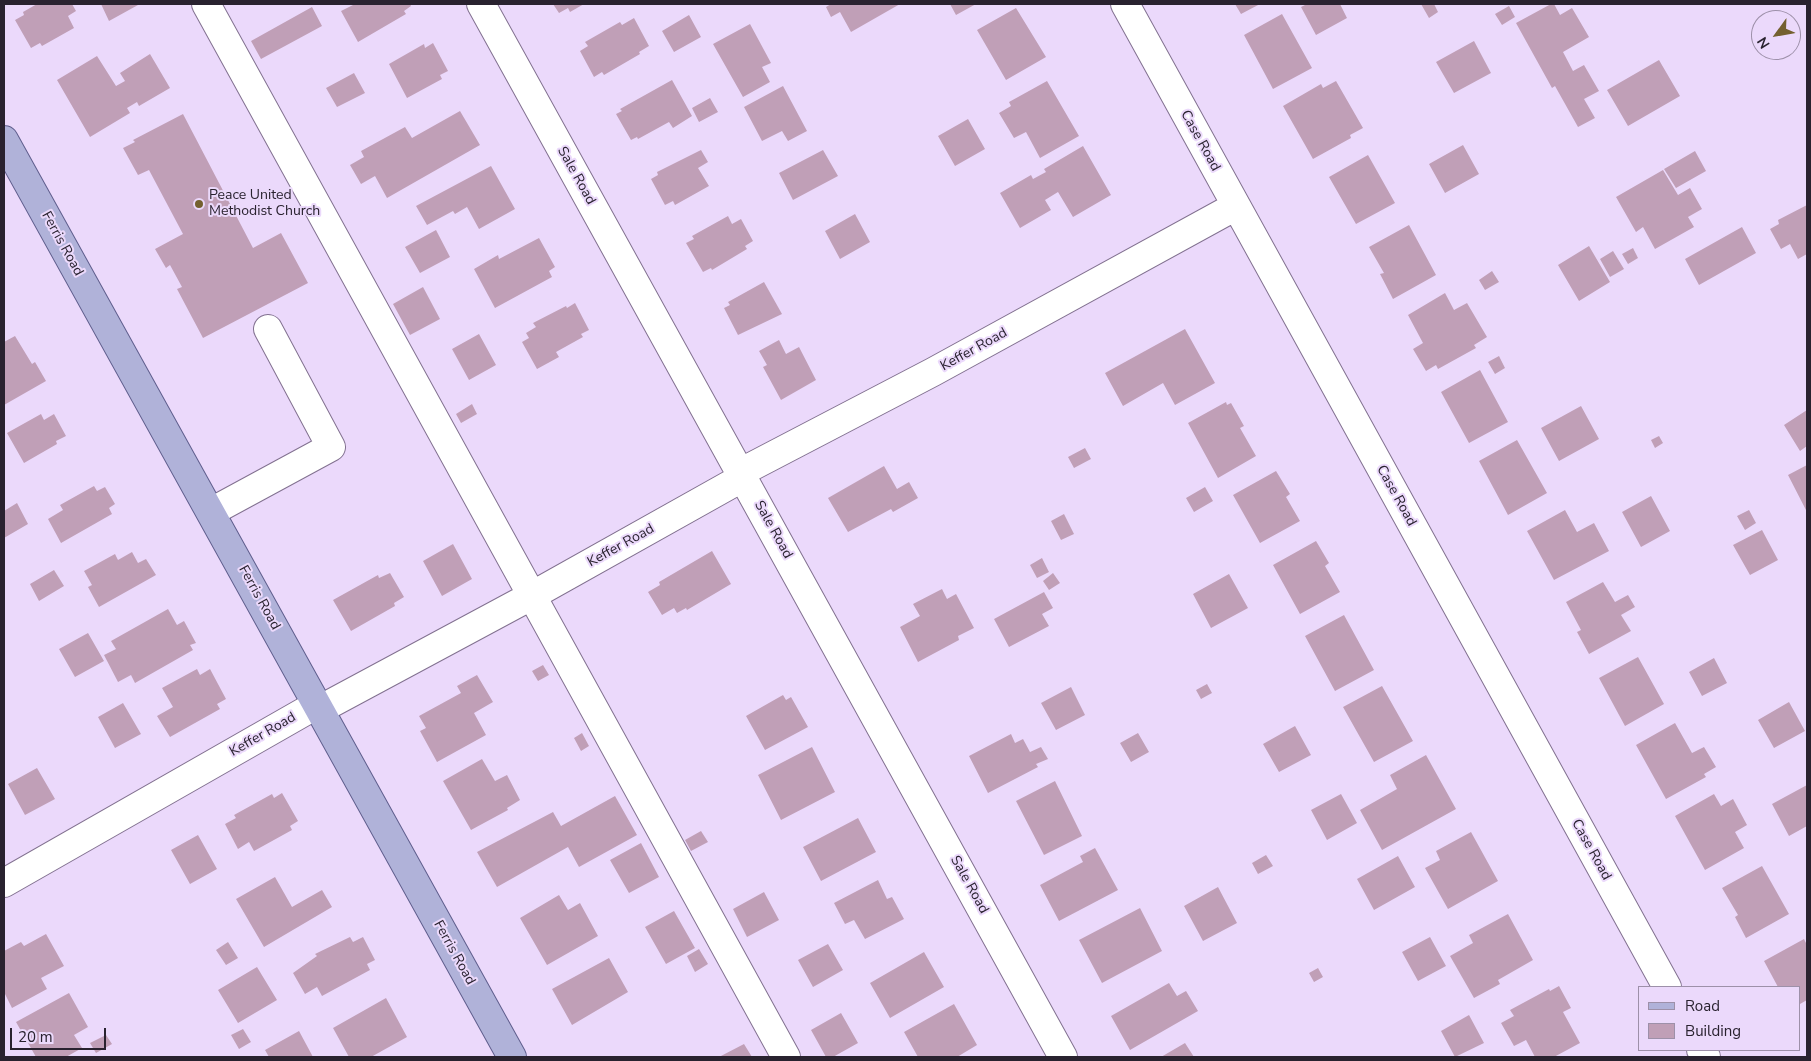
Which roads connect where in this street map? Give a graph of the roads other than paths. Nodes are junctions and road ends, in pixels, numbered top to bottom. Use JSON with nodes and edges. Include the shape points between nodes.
{"nodes":[{"id":1,"x":206,"y":4,"type":"edge"},
{"id":2,"x":481,"y":4,"type":"edge"},
{"id":3,"x":1125,"y":4,"type":"edge"},
{"id":4,"x":4,"y":140,"type":"edge"},
{"id":5,"x":1236,"y":206,"type":"junction"},
{"id":6,"x":268,"y":329,"type":"dead end"},
{"id":7,"x":741,"y":475,"type":"junction"},
{"id":8,"x":211,"y":512,"type":"junction"},
{"id":9,"x":533,"y":595,"type":"junction"},
{"id":10,"x":319,"y":707,"type":"junction"},
{"id":11,"x":4,"y":883,"type":"edge"},
{"id":12,"x":1666,"y":986,"type":"edge"},
{"id":13,"x":512,"y":1057,"type":"edge"},
{"id":14,"x":786,"y":1057,"type":"edge"},
{"id":15,"x":1063,"y":1057,"type":"edge"}],
"edges":[{"from":1,"to":9,"type":"street"},
{"from":2,"to":7,"type":"street","name":"Sale Road"},
{"from":3,"to":5,"type":"street","name":"Case Road"},
{"from":4,"to":8,"type":"main road","name":"Ferris Road"},
{"from":5,"to":7,"type":"street","name":"Keffer Road"},
{"from":5,"to":12,"type":"street","name":"Case Road"},
{"from":6,"to":8,"type":"street","via":[[331,447]]},
{"from":7,"to":9,"type":"street","name":"Keffer Road","via":[[733,483]]},
{"from":7,"to":15,"type":"street","name":"Sale Road"},
{"from":8,"to":10,"type":"main road","name":"Ferris Road"},
{"from":9,"to":10,"type":"street","name":"Keffer Road"},
{"from":9,"to":14,"type":"street"},
{"from":10,"to":11,"type":"street","name":"Keffer Road","via":[[309,709]]},
{"from":10,"to":13,"type":"main road","name":"Ferris Road"}]}
